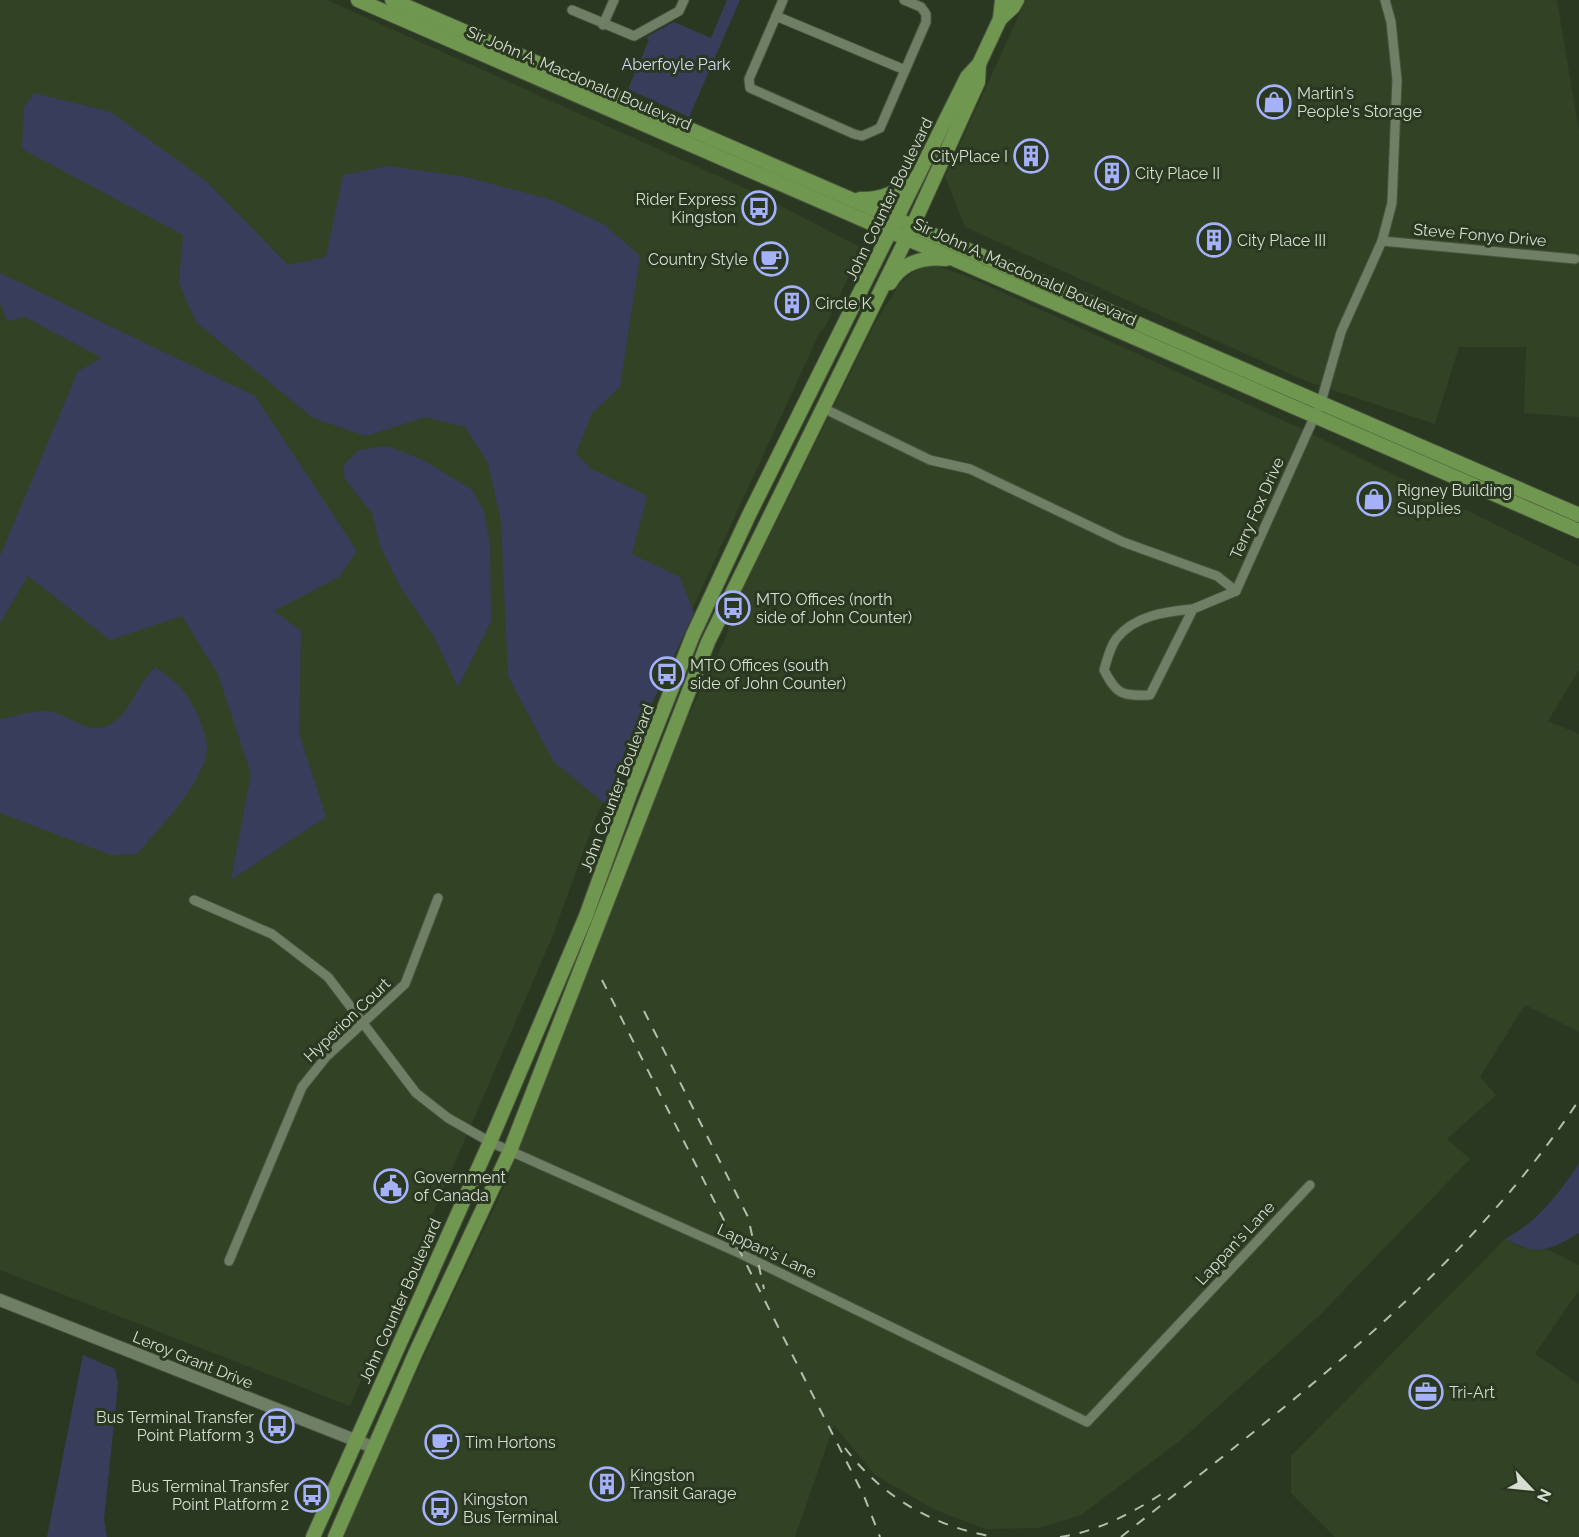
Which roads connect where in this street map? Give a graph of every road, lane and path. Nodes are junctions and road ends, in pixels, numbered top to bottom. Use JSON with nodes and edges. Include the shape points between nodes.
{"nodes":[{"id":1,"x":358,"y":0,"type":"edge"},
{"id":2,"x":393,"y":0,"type":"edge"},
{"id":3,"x":614,"y":0,"type":"edge"},
{"id":4,"x":684,"y":0,"type":"edge"},
{"id":5,"x":783,"y":0,"type":"edge"},
{"id":6,"x":904,"y":0,"type":"edge"},
{"id":7,"x":1002,"y":0,"type":"edge"},
{"id":8,"x":1017,"y":0,"type":"edge"},
{"id":9,"x":1385,"y":0,"type":"edge"},
{"id":10,"x":572,"y":10,"type":"dead end"},
{"id":11,"x":776,"y":16,"type":"junction"},
{"id":12,"x":1000,"y":19,"type":"junction"},
{"id":13,"x":603,"y":25,"type":"junction"},
{"id":14,"x":979,"y":64,"type":"junction"},
{"id":15,"x":905,"y":70,"type":"junction"},
{"id":16,"x":917,"y":178,"type":"junction"},
{"id":17,"x":855,"y":199,"type":"junction"},
{"id":18,"x":892,"y":223,"type":"junction"},
{"id":19,"x":910,"y":231,"type":"junction"},
{"id":20,"x":1382,"y":241,"type":"junction"},
{"id":21,"x":1575,"y":259,"type":"dead end"},
{"id":22,"x":954,"y":260,"type":"junction"},
{"id":23,"x":868,"y":314,"type":"junction"},
{"id":24,"x":1321,"y":402,"type":"junction"},
{"id":25,"x":823,"y":408,"type":"junction"},
{"id":26,"x":1315,"y":417,"type":"junction"},
{"id":27,"x":1579,"y":514,"type":"edge"},
{"id":28,"x":1579,"y":531,"type":"edge"},
{"id":29,"x":1236,"y":591,"type":"junction"},
{"id":30,"x":1193,"y":609,"type":"junction"},
{"id":31,"x":438,"y":898,"type":"dead end"},
{"id":32,"x":194,"y":900,"type":"dead end"},
{"id":33,"x":363,"y":1023,"type":"junction"},
{"id":34,"x":490,"y":1142,"type":"junction"},
{"id":35,"x":510,"y":1151,"type":"junction"},
{"id":36,"x":1310,"y":1185,"type":"dead end"},
{"id":37,"x":229,"y":1261,"type":"dead end"},
{"id":38,"x":0,"y":1299,"type":"edge"},
{"id":39,"x":355,"y":1441,"type":"junction"},
{"id":40,"x":375,"y":1448,"type":"junction"},
{"id":41,"x":313,"y":1537,"type":"edge"},
{"id":42,"x":334,"y":1537,"type":"edge"}],
"edges":[{"from":1,"to":18,"type":"main road","name":"Sir John A. Macdonald Boulevard"},
{"from":2,"to":17,"type":"main road","name":"Sir John A. Macdonald Boulevard"},
{"from":3,"to":13,"type":"street"},
{"from":4,"to":13,"type":"street","via":[[679,12],[634,36]]},
{"from":5,"to":11,"type":"street"},
{"from":6,"to":15,"type":"street","via":[[921,7],[926,14]]},
{"from":7,"to":12,"type":"main road","name":"John Counter Boulevard"},
{"from":8,"to":12,"type":"main road","name":"John Counter Boulevard"},
{"from":9,"to":20,"type":"street","name":"Terry Fox Drive","via":[[1397,80],[1392,203]]},
{"from":10,"to":13,"type":"street"},
{"from":11,"to":15,"type":"street"},
{"from":11,"to":15,"type":"street","via":[[749,79],[750,88],[854,134],[862,136],[880,128]]},
{"from":12,"to":14,"type":"main road","name":"John Counter Boulevard"},
{"from":14,"to":16,"type":"main road","name":"John Counter Boulevard","via":[[967,77]]},
{"from":14,"to":19,"type":"main road","name":"John Counter Boulevard","via":[[978,82]]},
{"from":16,"to":17,"type":"main road","via":[[889,196]]},
{"from":16,"to":18,"type":"main road","name":"John Counter Boulevard"},
{"from":17,"to":18,"type":"main road","name":"Sir John A. Macdonald Boulevard"},
{"from":18,"to":19,"type":"main road","name":"Sir John A. Macdonald Boulevard"},
{"from":18,"to":34,"type":"main road","name":"John Counter Boulevard","via":[[693,635],[586,916]]},
{"from":19,"to":22,"type":"main road","name":"Sir John A. Macdonald Boulevard"},
{"from":19,"to":23,"type":"main road","name":"John Counter Boulevard"},
{"from":19,"to":24,"type":"main road","name":"Sir John A. Macdonald Boulevard"},
{"from":20,"to":21,"type":"street","name":"Steve Fonyo Drive"},
{"from":20,"to":24,"type":"street","name":"Terry Fox Drive","via":[[1341,332]]},
{"from":22,"to":23,"type":"main road","via":[[930,258],[913,262],[894,275]]},
{"from":22,"to":26,"type":"main road","name":"Sir John A. Macdonald Boulevard"},
{"from":23,"to":25,"type":"main road","name":"John Counter Boulevard"},
{"from":24,"to":26,"type":"street","name":"Terry Fox Drive"},
{"from":24,"to":27,"type":"main road","name":"Sir John A. Macdonald Boulevard"},
{"from":25,"to":29,"type":"street","name":"Terry Fox Drive","via":[[930,460],[970,470],[1123,542],[1217,576]]},
{"from":25,"to":35,"type":"main road","name":"John Counter Boulevard","via":[[708,642]]},
{"from":26,"to":28,"type":"main road","name":"Sir John A. Macdonald Boulevard"},
{"from":26,"to":29,"type":"street","name":"Terry Fox Drive"},
{"from":29,"to":30,"type":"street"},
{"from":30,"to":30,"type":"street","via":[[1150,695],[1125,696],[1111,684],[1104,670],[1116,640],[1136,621],[1164,612]]},
{"from":31,"to":33,"type":"street","name":"Hyperion Court","via":[[405,984]]},
{"from":32,"to":33,"type":"street","name":"Lappan's Lane","via":[[272,934],[328,977]]},
{"from":33,"to":34,"type":"street","name":"Lappan's Lane","via":[[416,1093],[448,1118]]},
{"from":33,"to":37,"type":"street","name":"Hyperion Court","via":[[326,1057],[302,1087]]},
{"from":34,"to":35,"type":"street","name":"Lappan's Lane"},
{"from":34,"to":39,"type":"main road","name":"John Counter Boulevard"},
{"from":35,"to":36,"type":"street","name":"Lappan's Lane","via":[[741,1254],[1087,1422]]},
{"from":35,"to":40,"type":"main road","name":"John Counter Boulevard"},
{"from":38,"to":39,"type":"street","name":"Leroy Grant Drive"},
{"from":39,"to":40,"type":"street","name":"Leroy Grant Drive"},
{"from":39,"to":41,"type":"main road","name":"John Counter Boulevard"},
{"from":40,"to":42,"type":"main road","name":"John Counter Boulevard"}]}
